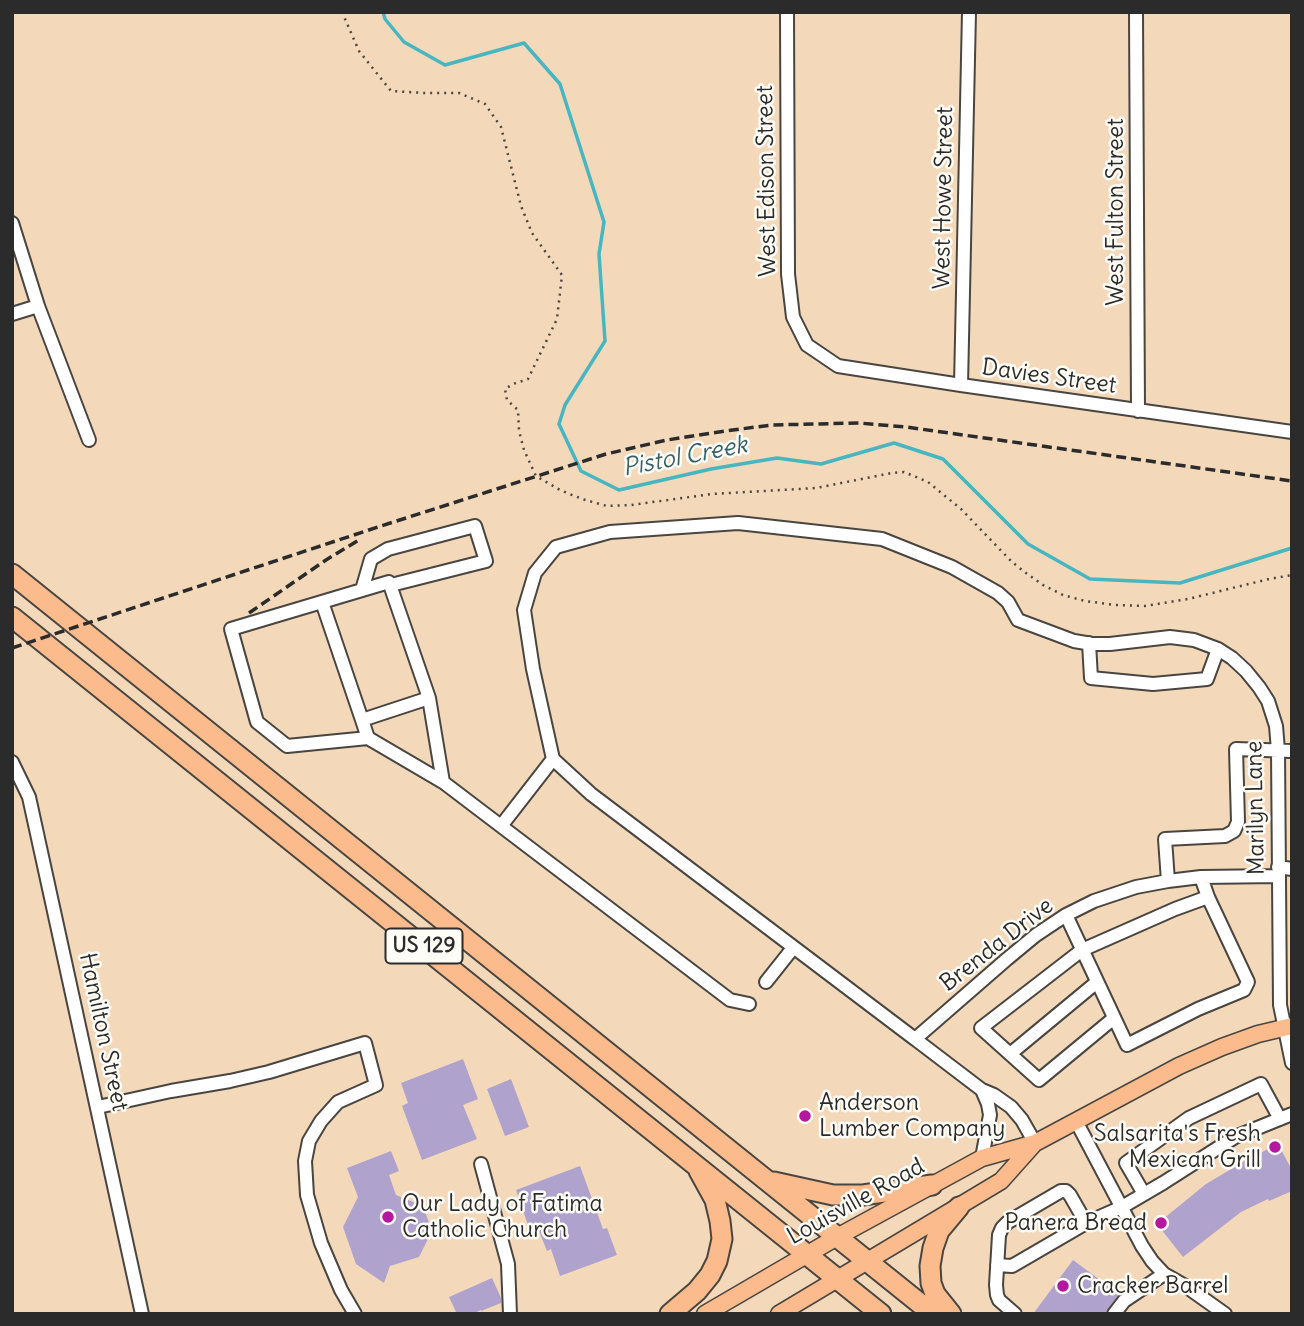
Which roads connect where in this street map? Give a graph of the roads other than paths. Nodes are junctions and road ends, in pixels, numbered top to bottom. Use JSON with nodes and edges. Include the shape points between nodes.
{"nodes":[{"id":1,"x":787,"y":12,"type":"edge"},
{"id":2,"x":969,"y":12,"type":"edge"},
{"id":3,"x":1136,"y":12,"type":"edge"},
{"id":4,"x":12,"y":223,"type":"edge"},
{"id":5,"x":38,"y":306,"type":"junction"},
{"id":6,"x":12,"y":314,"type":"edge"},
{"id":7,"x":807,"y":345,"type":"joint"},
{"id":8,"x":961,"y":385,"type":"junction"},
{"id":9,"x":1138,"y":411,"type":"junction"},
{"id":10,"x":1292,"y":432,"type":"edge"},
{"id":11,"x":89,"y":440,"type":"dead end"},
{"id":12,"x":12,"y":574,"type":"edge"},
{"id":13,"x":391,"y":585,"type":"junction"},
{"id":14,"x":362,"y":590,"type":"junction"},
{"id":15,"x":322,"y":602,"type":"junction"},
{"id":16,"x":12,"y":617,"type":"edge"},
{"id":17,"x":1089,"y":643,"type":"junction"},
{"id":18,"x":1218,"y":649,"type":"junction"},
{"id":19,"x":429,"y":698,"type":"junction"},
{"id":20,"x":362,"y":720,"type":"junction"},
{"id":21,"x":368,"y":738,"type":"junction"},
{"id":22,"x":1285,"y":750,"type":"edge"},
{"id":23,"x":553,"y":759,"type":"junction"},
{"id":24,"x":12,"y":762,"type":"edge"},
{"id":25,"x":443,"y":782,"type":"junction"},
{"id":26,"x":18,"y":785,"type":"edge"},
{"id":27,"x":1285,"y":804,"type":"edge"},
{"id":28,"x":501,"y":826,"type":"junction"},
{"id":29,"x":1292,"y":869,"type":"edge"},
{"id":30,"x":1278,"y":872,"type":"junction"},
{"id":31,"x":1201,"y":877,"type":"junction"},
{"id":32,"x":1168,"y":881,"type":"junction"},
{"id":33,"x":1208,"y":897,"type":"junction"},
{"id":34,"x":1066,"y":915,"type":"junction"},
{"id":35,"x":793,"y":948,"type":"junction"},
{"id":36,"x":1082,"y":950,"type":"junction"},
{"id":37,"x":766,"y":982,"type":"dead end"},
{"id":38,"x":1097,"y":982,"type":"junction"},
{"id":39,"x":749,"y":1004,"type":"dead end"},
{"id":40,"x":1114,"y":1018,"type":"junction"},
{"id":41,"x":1288,"y":1026,"type":"edge"},
{"id":42,"x":915,"y":1040,"type":"junction"},
{"id":43,"x":1010,"y":1054,"type":"junction"},
{"id":44,"x":1292,"y":1063,"type":"edge"},
{"id":45,"x":982,"y":1090,"type":"junction"},
{"id":46,"x":98,"y":1107,"type":"junction"},
{"id":47,"x":1286,"y":1116,"type":"edge"},
{"id":48,"x":1076,"y":1121,"type":"junction"},
{"id":49,"x":1035,"y":1143,"type":"junction"},
{"id":50,"x":982,"y":1158,"type":"junction"},
{"id":51,"x":481,"y":1164,"type":"dead end"},
{"id":52,"x":695,"y":1164,"type":"junction"},
{"id":53,"x":769,"y":1181,"type":"junction"},
{"id":54,"x":932,"y":1185,"type":"junction"},
{"id":55,"x":1144,"y":1194,"type":"junction"},
{"id":56,"x":959,"y":1207,"type":"junction"},
{"id":57,"x":1122,"y":1207,"type":"junction"},
{"id":58,"x":1086,"y":1223,"type":"junction"},
{"id":59,"x":837,"y":1237,"type":"junction"},
{"id":60,"x":807,"y":1255,"type":"junction"},
{"id":61,"x":867,"y":1262,"type":"junction"},
{"id":62,"x":997,"y":1265,"type":"junction"},
{"id":63,"x":1164,"y":1273,"type":"junction"},
{"id":64,"x":838,"y":1279,"type":"junction"},
{"id":65,"x":142,"y":1314,"type":"edge"},
{"id":66,"x":355,"y":1314,"type":"edge"},
{"id":67,"x":510,"y":1314,"type":"edge"},
{"id":68,"x":670,"y":1314,"type":"edge"},
{"id":69,"x":705,"y":1314,"type":"edge"},
{"id":70,"x":779,"y":1314,"type":"edge"},
{"id":71,"x":881,"y":1314,"type":"edge"},
{"id":72,"x":933,"y":1314,"type":"edge"},
{"id":73,"x":951,"y":1314,"type":"edge"},
{"id":74,"x":1016,"y":1314,"type":"edge"},
{"id":75,"x":1114,"y":1314,"type":"edge"},
{"id":76,"x":1225,"y":1314,"type":"edge"}],
"edges":[{"from":1,"to":7,"type":"street","name":"West Edison Street","via":[[788,274],[793,317]]},
{"from":2,"to":8,"type":"street","name":"West Howe Street"},
{"from":3,"to":9,"type":"street","name":"West Fulton Street"},
{"from":4,"to":5,"type":"street"},
{"from":5,"to":6,"type":"street"},
{"from":5,"to":11,"type":"street"},
{"from":7,"to":8,"type":"street","name":"Davies Street","via":[[838,366]]},
{"from":8,"to":9,"type":"street","name":"Davies Street"},
{"from":9,"to":10,"type":"street","name":"Davies Street"},
{"from":12,"to":53,"type":"highway","number":"US 129"},
{"from":13,"to":14,"type":"street"},
{"from":13,"to":14,"type":"street","via":[[486,561],[475,526],[388,549],[370,559]]},
{"from":13,"to":19,"type":"street"},
{"from":14,"to":15,"type":"street"},
{"from":15,"to":20,"type":"street"},
{"from":15,"to":21,"type":"street","via":[[231,629],[257,722],[287,746]]},
{"from":16,"to":52,"type":"highway","number":"US 129"},
{"from":17,"to":18,"type":"street","name":"Marilyn Lane","via":[[1170,637]]},
{"from":17,"to":18,"type":"street","via":[[1091,678],[1153,684],[1206,679]]},
{"from":17,"to":23,"type":"street","name":"Marilyn Lane","via":[[1018,620],[998,593],[952,567],[882,539],[738,523],[610,532],[556,547],[535,573],[524,610]]},
{"from":18,"to":22,"type":"street","name":"Marilyn Lane","via":[[1247,671],[1268,701]]},
{"from":19,"to":20,"type":"street"},
{"from":19,"to":25,"type":"street"},
{"from":20,"to":21,"type":"street"},
{"from":21,"to":25,"type":"street"},
{"from":22,"to":27,"type":"street","name":"Marilyn Lane"},
{"from":22,"to":32,"type":"street","via":[[1236,749],[1238,822],[1234,831],[1225,836],[1165,839]]},
{"from":23,"to":28,"type":"street"},
{"from":23,"to":35,"type":"street","via":[[591,794]]},
{"from":24,"to":26,"type":"street","name":"Hamilton Street"},
{"from":25,"to":28,"type":"street"},
{"from":26,"to":46,"type":"street","name":"Hamilton Street","via":[[29,797]]},
{"from":27,"to":30,"type":"street","name":"Marilyn Lane"},
{"from":28,"to":39,"type":"street","via":[[730,1000]]},
{"from":29,"to":30,"type":"street","name":"Brenda Drive"},
{"from":30,"to":31,"type":"street","name":"Brenda Drive"},
{"from":30,"to":41,"type":"street","name":"Marilyn Lane","via":[[1280,1005]]},
{"from":31,"to":32,"type":"street","name":"Brenda Drive"},
{"from":31,"to":33,"type":"street"},
{"from":32,"to":34,"type":"street","name":"Brenda Drive","via":[[1110,895]]},
{"from":33,"to":36,"type":"street"},
{"from":33,"to":40,"type":"street","via":[[1244,971],[1248,982],[1244,990],[1127,1045]]},
{"from":34,"to":36,"type":"street"},
{"from":34,"to":42,"type":"street","name":"Brenda Drive","via":[[1007,958]]},
{"from":35,"to":37,"type":"street"},
{"from":35,"to":42,"type":"street"},
{"from":36,"to":38,"type":"street"},
{"from":36,"to":43,"type":"street","via":[[981,1028]]},
{"from":38,"to":40,"type":"street"},
{"from":38,"to":43,"type":"street"},
{"from":40,"to":43,"type":"street","via":[[1039,1080]]},
{"from":41,"to":44,"type":"street","name":"Marilyn Lane"},
{"from":41,"to":48,"type":"main road","name":"Louisville Road","via":[[1180,1066]]},
{"from":42,"to":45,"type":"street"},
{"from":45,"to":49,"type":"street","via":[[1011,1107]]},
{"from":45,"to":50,"type":"street","via":[[990,1115]]},
{"from":46,"to":65,"type":"street","name":"Hamilton Street"},
{"from":46,"to":66,"type":"street","via":[[269,1072],[365,1043],[376,1085],[338,1102],[309,1141],[305,1161],[307,1195],[321,1243]]},
{"from":47,"to":55,"type":"street","via":[[1235,1137]]},
{"from":47,"to":55,"type":"street","via":[[1261,1084],[1189,1118],[1126,1163]]},
{"from":48,"to":49,"type":"main road","name":"Louisville Road"},
{"from":48,"to":57,"type":"street"},
{"from":49,"to":50,"type":"main road","name":"Louisville Road"},
{"from":49,"to":56,"type":"main road","name":"Louisville Road","via":[[1001,1181]]},
{"from":50,"to":54,"type":"main road","name":"Louisville Road"},
{"from":51,"to":67,"type":"street","via":[[508,1264]]},
{"from":52,"to":60,"type":"highway","number":"US 129"},
{"from":52,"to":68,"type":"highway","via":[[715,1200],[722,1239],[710,1275]]},
{"from":53,"to":54,"type":"highway","via":[[833,1195]]},
{"from":53,"to":59,"type":"highway","number":"US 129"},
{"from":54,"to":59,"type":"main road","name":"Louisville Road"},
{"from":55,"to":57,"type":"street"},
{"from":56,"to":61,"type":"main road","name":"Louisville Road"},
{"from":56,"to":73,"type":"highway","via":[[939,1231],[930,1266],[935,1294]]},
{"from":57,"to":58,"type":"street"},
{"from":57,"to":63,"type":"street","via":[[1142,1246]]},
{"from":58,"to":62,"type":"street","via":[[1012,1266]]},
{"from":58,"to":62,"type":"street","via":[[1070,1195],[1061,1191],[1002,1228]]},
{"from":59,"to":60,"type":"main road","name":"Louisville Road"},
{"from":59,"to":61,"type":"highway","number":"US 129"},
{"from":60,"to":64,"type":"highway","number":"US 129"},
{"from":60,"to":69,"type":"main road","name":"Louisville Road"},
{"from":61,"to":64,"type":"main road","name":"Louisville Road"},
{"from":61,"to":72,"type":"highway","number":"US 129"},
{"from":62,"to":74,"type":"street","via":[[997,1295]]},
{"from":63,"to":75,"type":"street","via":[[1124,1301]]},
{"from":63,"to":76,"type":"street"},
{"from":64,"to":70,"type":"main road","name":"Louisville Road"},
{"from":64,"to":71,"type":"highway","number":"US 129"}]}
